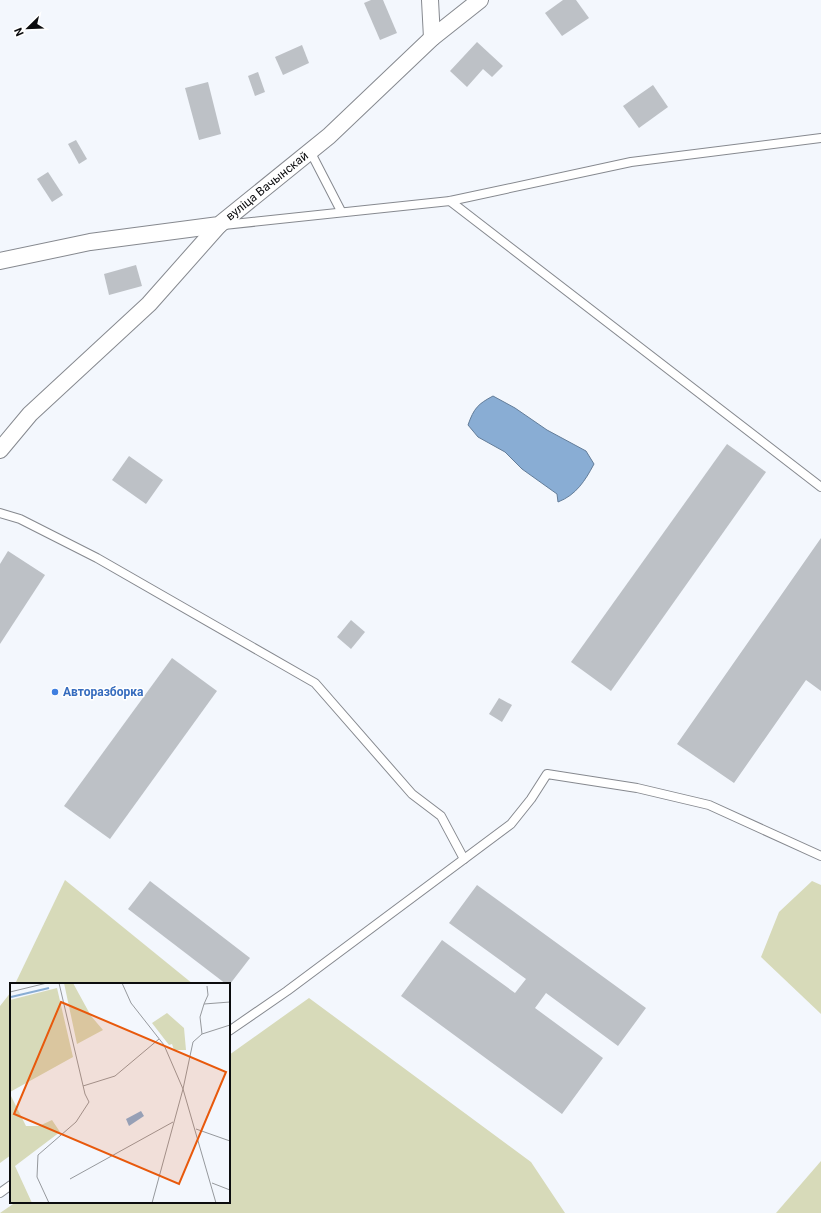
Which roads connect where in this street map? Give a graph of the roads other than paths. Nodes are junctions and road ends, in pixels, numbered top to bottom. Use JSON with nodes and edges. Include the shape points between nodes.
{"nodes":[{"id":1,"x":430,"y":0,"type":"edge"},
{"id":2,"x":480,"y":0,"type":"edge"},
{"id":3,"x":432,"y":38,"type":"junction"},
{"id":4,"x":821,"y":138,"type":"edge"},
{"id":5,"x":310,"y":151,"type":"junction"},
{"id":6,"x":450,"y":201,"type":"junction"},
{"id":7,"x":341,"y":212,"type":"junction"},
{"id":8,"x":219,"y":225,"type":"junction"},
{"id":9,"x":0,"y":261,"type":"edge"},
{"id":10,"x":0,"y":450,"type":"edge"},
{"id":11,"x":821,"y":487,"type":"edge"},
{"id":12,"x":0,"y":513,"type":"edge"},
{"id":13,"x":821,"y":856,"type":"edge"},
{"id":14,"x":464,"y":859,"type":"junction"},
{"id":15,"x":230,"y":1030,"type":"edge"},
{"id":16,"x":10,"y":1186,"type":"edge"},
{"id":17,"x":0,"y":1193,"type":"edge"}],
"edges":[{"from":1,"to":3,"type":"street"},
{"from":2,"to":3,"type":"street","name":"вуліца Вачынскай"},
{"from":3,"to":5,"type":"street","name":"вуліца Вачынскай"},
{"from":4,"to":6,"type":"lane","via":[[631,162]]},
{"from":5,"to":7,"type":"lane"},
{"from":5,"to":8,"type":"street","name":"вуліца Вачынскай"},
{"from":6,"to":7,"type":"lane"},
{"from":6,"to":11,"type":"lane"},
{"from":7,"to":8,"type":"lane"},
{"from":8,"to":9,"type":"street","name":"вуліца Вачынскай","via":[[90,242]]},
{"from":8,"to":10,"type":"street","via":[[149,304],[30,414]]},
{"from":12,"to":14,"type":"lane","via":[[20,519],[96,558],[315,683],[412,794],[441,816]]},
{"from":13,"to":14,"type":"lane","via":[[709,806],[637,788],[547,774],[511,824]]},
{"from":14,"to":15,"type":"lane"},
{"from":16,"to":17,"type":"lane"}]}
